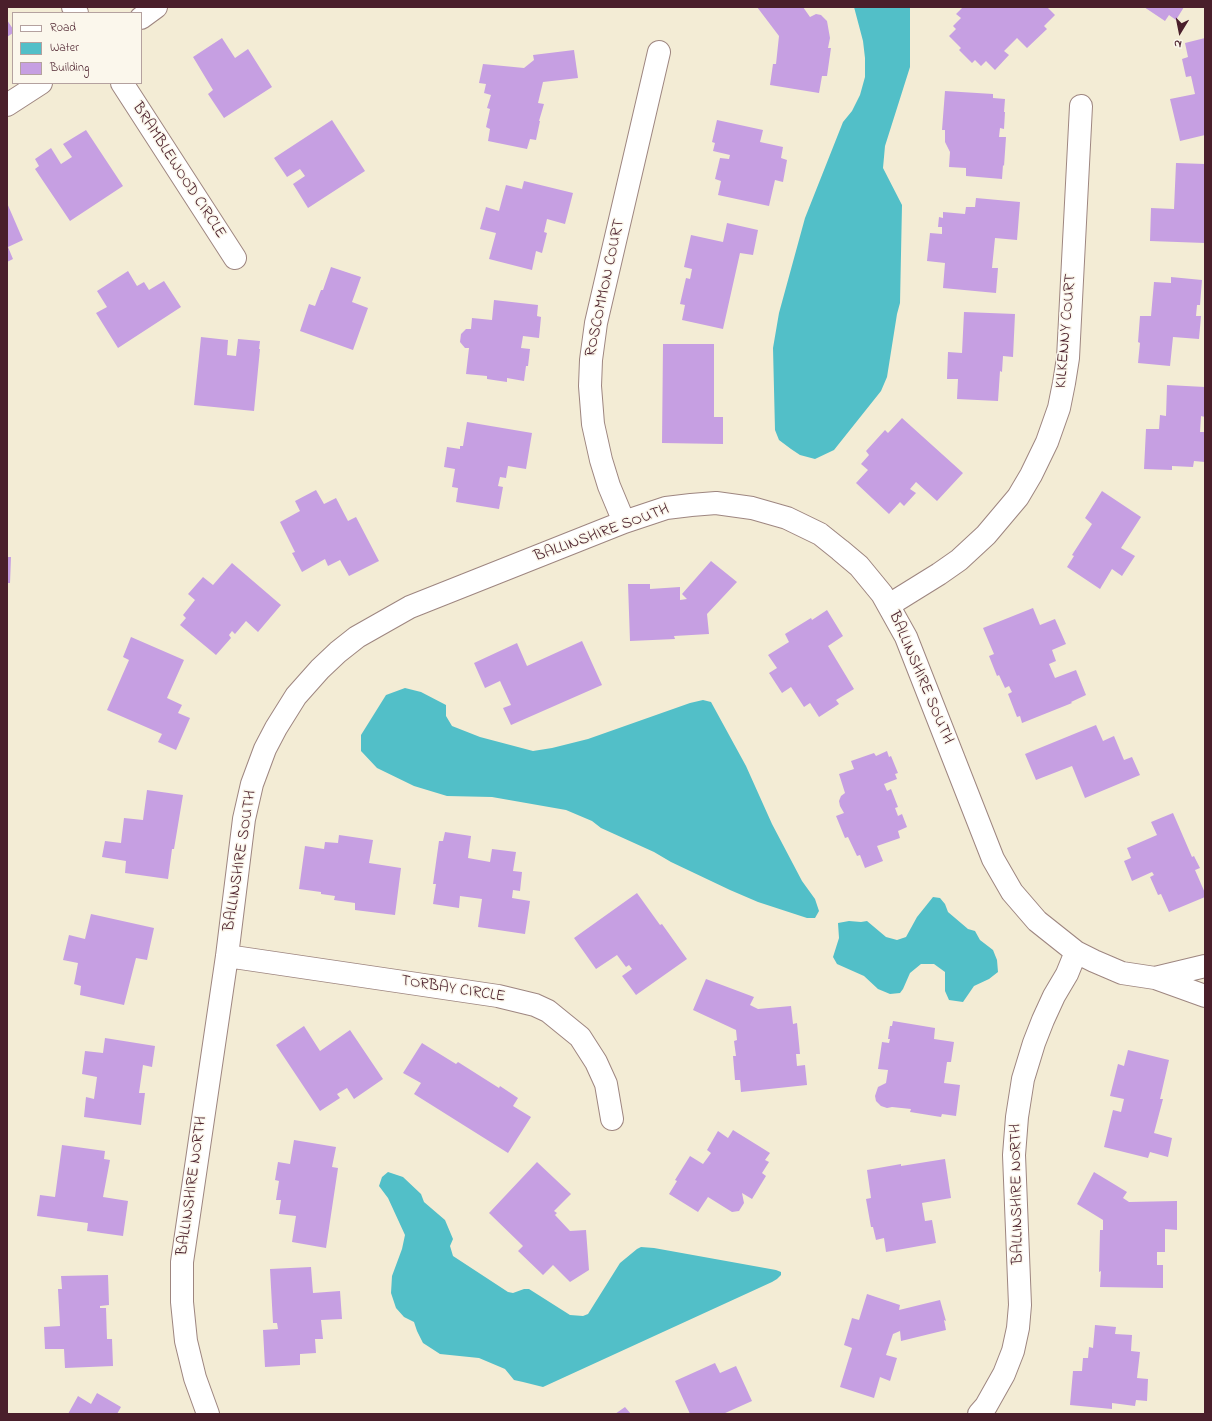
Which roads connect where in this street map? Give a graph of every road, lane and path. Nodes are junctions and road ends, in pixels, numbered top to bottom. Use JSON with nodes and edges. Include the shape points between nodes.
{"nodes":[{"id":1,"x":156,"y":7,"type":"edge"},
{"id":2,"x":142,"y":17,"type":"edge"},
{"id":3,"x":659,"y":52,"type":"dead end"},
{"id":4,"x":40,"y":84,"type":"edge"},
{"id":5,"x":123,"y":84,"type":"edge"},
{"id":6,"x":7,"y":105,"type":"edge"},
{"id":7,"x":1081,"y":106,"type":"dead end"},
{"id":8,"x":235,"y":258,"type":"dead end"},
{"id":9,"x":624,"y":522,"type":"junction"},
{"id":10,"x":889,"y":605,"type":"junction"},
{"id":11,"x":1076,"y":952,"type":"junction"},
{"id":12,"x":227,"y":956,"type":"junction"},
{"id":13,"x":1205,"y":966,"type":"edge"},
{"id":14,"x":1155,"y":978,"type":"junction"},
{"id":15,"x":1205,"y":996,"type":"edge"},
{"id":16,"x":612,"y":1119,"type":"dead end"},
{"id":17,"x":208,"y":1414,"type":"edge"},
{"id":18,"x":979,"y":1414,"type":"edge"}],
"edges":[{"from":1,"to":2,"type":"street"},
{"from":3,"to":9,"type":"street","name":"ROSCOMMON COURT","via":[[596,323],[591,360],[593,424],[607,479]]},
{"from":4,"to":6,"type":"street"},
{"from":5,"to":8,"type":"street","name":"BRAMBLEWOOD CIRCLE"},
{"from":7,"to":10,"type":"street","name":"KILKENNY COURT","via":[[1068,358],[1059,408],[1047,442],[1018,497],[986,535],[959,560]]},
{"from":9,"to":10,"type":"street","name":"BALLINSHIRE SOUTH","via":[[666,508],[716,503],[776,514],[815,532],[840,550],[859,566]]},
{"from":9,"to":12,"type":"street","name":"BALLINSHIRE SOUTH","via":[[410,607],[357,638],[320,669],[296,696],[276,728],[252,784],[244,819]]},
{"from":10,"to":11,"type":"street","name":"BALLINSHIRE SOUTH","via":[[906,637],[988,848],[1005,881],[1037,921]]},
{"from":11,"to":14,"type":"street","name":"BALLINSHIRE SOUTH","via":[[1122,973]]},
{"from":11,"to":18,"type":"street","name":"BALLINSHIRE NORTH","via":[[1043,1020],[1023,1079],[1014,1155],[1020,1298],[1018,1328],[1004,1374]]},
{"from":12,"to":16,"type":"street","name":"TORBAY CIRCLE","via":[[498,996],[535,1005],[548,1011],[580,1037],[606,1084]]},
{"from":12,"to":17,"type":"street","name":"BALLINSHIRE NORTH","via":[[185,1236],[182,1276],[187,1347]]},
{"from":13,"to":14,"type":"street","name":"BALLINSHIRE SOUTH"},
{"from":14,"to":15,"type":"street"}]}
